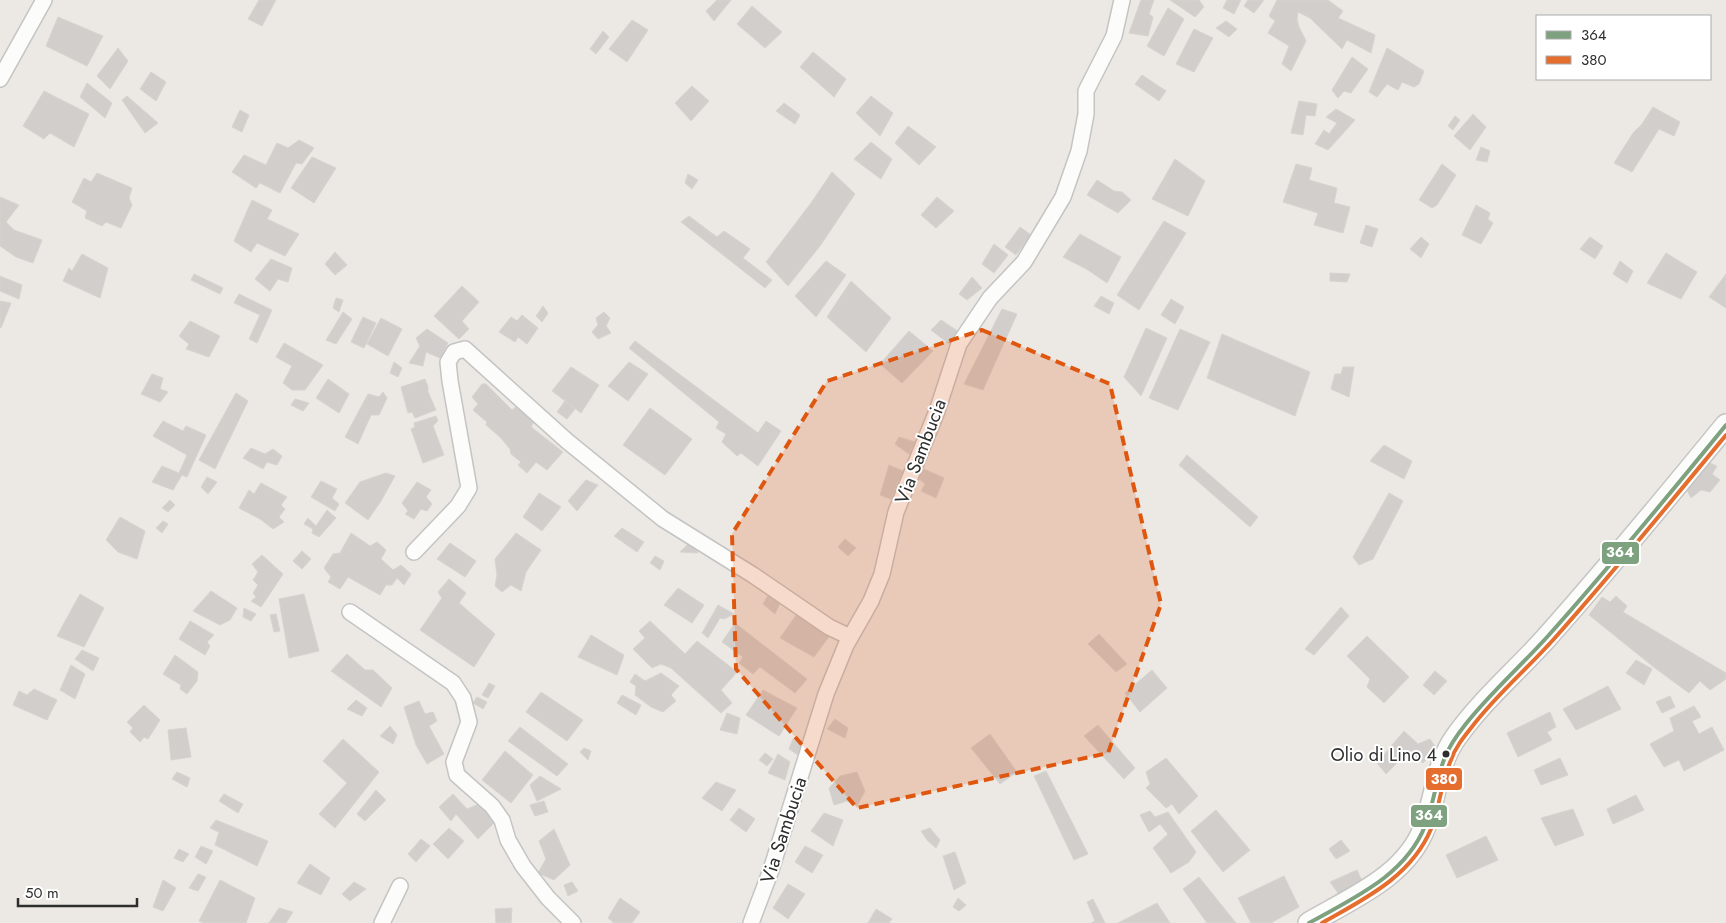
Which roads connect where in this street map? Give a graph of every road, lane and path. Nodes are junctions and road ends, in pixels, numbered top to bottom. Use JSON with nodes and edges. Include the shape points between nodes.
{"nodes":[{"id":1,"x":44,"y":0,"type":"edge"},
{"id":2,"x":1122,"y":0,"type":"edge"},
{"id":3,"x":0,"y":79,"type":"edge"},
{"id":4,"x":1726,"y":425,"type":"edge"},
{"id":5,"x":414,"y":552,"type":"dead end"},
{"id":6,"x":350,"y":612,"type":"dead end"},
{"id":7,"x":850,"y":637,"type":"junction"},
{"id":8,"x":400,"y":886,"type":"dead end"},
{"id":9,"x":382,"y":923,"type":"edge"},
{"id":10,"x":573,"y":923,"type":"edge"},
{"id":11,"x":751,"y":923,"type":"edge"},
{"id":12,"x":1309,"y":923,"type":"edge"}],
"edges":[{"from":1,"to":3,"type":"street"},
{"from":2,"to":7,"type":"street","name":"Via Sambucia","via":[[1114,36],[1086,91],[1080,151],[1063,197],[1024,262],[990,298],[959,344],[937,411],[896,512],[882,574]]},
{"from":4,"to":12,"type":"street","via":[[1554,630],[1455,738],[1441,767],[1425,827],[1409,856],[1386,878]]},
{"from":5,"to":7,"type":"street","via":[[458,506],[469,488],[448,362],[454,352],[465,348],[567,441],[663,519],[829,627]]},
{"from":6,"to":10,"type":"street","via":[[453,683],[463,698],[469,722],[454,762],[458,775],[492,806],[523,866]]},
{"from":7,"to":11,"type":"street","name":"Via Sambucia","via":[[826,694],[771,870]]},
{"from":8,"to":9,"type":"street"}]}
